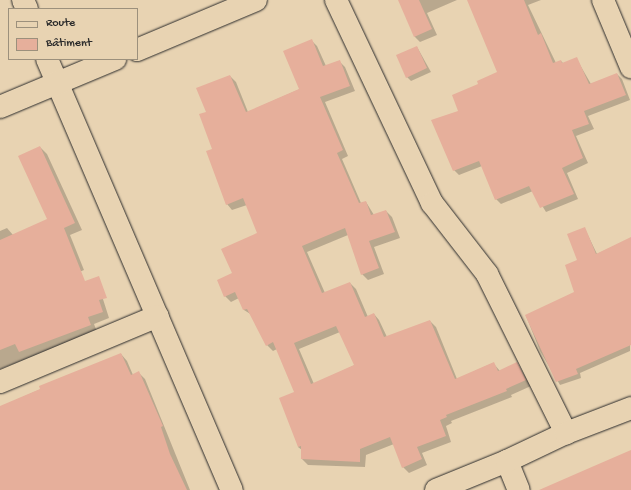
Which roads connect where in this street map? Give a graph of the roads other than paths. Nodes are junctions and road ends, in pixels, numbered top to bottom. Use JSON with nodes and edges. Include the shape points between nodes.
{"nodes":[{"id":1,"x":256,"y":0,"type":"edge"},
{"id":2,"x":336,"y":0,"type":"edge"},
{"id":3,"x":603,"y":0,"type":"edge"},
{"id":4,"x":138,"y":50,"type":"edge"},
{"id":5,"x":46,"y":60,"type":"edge"},
{"id":6,"x":113,"y":60,"type":"edge"},
{"id":7,"x":631,"y":67,"type":"edge"},
{"id":8,"x":56,"y":84,"type":"junction"},
{"id":9,"x":0,"y":107,"type":"edge"},
{"id":10,"x":158,"y":316,"type":"junction"},
{"id":11,"x":0,"y":382,"type":"edge"},
{"id":12,"x":631,"y":408,"type":"edge"},
{"id":13,"x":566,"y":433,"type":"junction"},
{"id":14,"x":507,"y":462,"type":"junction"},
{"id":15,"x":232,"y":490,"type":"edge"},
{"id":16,"x":436,"y":490,"type":"edge"},
{"id":17,"x":519,"y":490,"type":"edge"}],
"edges":[{"from":1,"to":4,"type":"street"},
{"from":2,"to":13,"type":"street","via":[[432,203],[487,274]]},
{"from":3,"to":7,"type":"street"},
{"from":5,"to":8,"type":"street"},
{"from":6,"to":8,"type":"street"},
{"from":8,"to":9,"type":"street"},
{"from":8,"to":10,"type":"street"},
{"from":10,"to":11,"type":"street"},
{"from":10,"to":15,"type":"street"},
{"from":12,"to":13,"type":"street"},
{"from":13,"to":14,"type":"street"},
{"from":14,"to":16,"type":"street"},
{"from":14,"to":17,"type":"street"}]}
